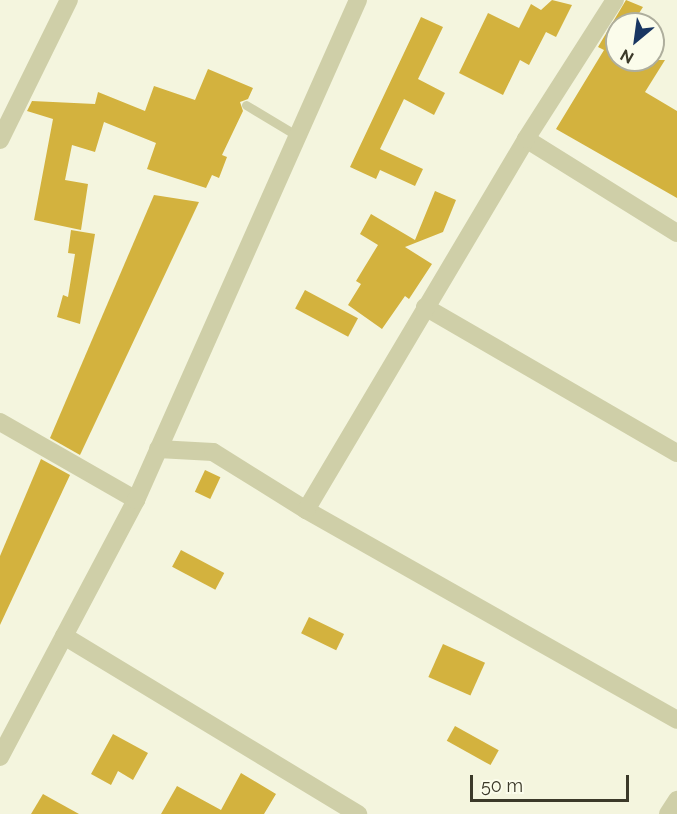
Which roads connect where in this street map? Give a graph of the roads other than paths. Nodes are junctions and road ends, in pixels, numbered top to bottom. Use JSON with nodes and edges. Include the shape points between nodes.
{"nodes":[{"id":1,"x":69,"y":0,"type":"edge"},
{"id":2,"x":358,"y":0,"type":"edge"},
{"id":3,"x":615,"y":0,"type":"edge"},
{"id":4,"x":246,"y":105,"type":"dead end"},
{"id":5,"x":296,"y":135,"type":"junction"},
{"id":6,"x":526,"y":139,"type":"junction"},
{"id":7,"x":0,"y":140,"type":"edge"},
{"id":8,"x":677,"y":233,"type":"edge"},
{"id":9,"x":424,"y":307,"type":"junction"},
{"id":10,"x":0,"y":422,"type":"edge"},
{"id":11,"x":158,"y":450,"type":"junction"},
{"id":12,"x":677,"y":453,"type":"edge"},
{"id":13,"x":136,"y":500,"type":"junction"},
{"id":14,"x":306,"y":510,"type":"junction"},
{"id":15,"x":64,"y":636,"type":"junction"},
{"id":16,"x":677,"y":720,"type":"edge"},
{"id":17,"x":0,"y":757,"type":"edge"},
{"id":18,"x":677,"y":800,"type":"edge"},
{"id":19,"x":358,"y":814,"type":"edge"},
{"id":20,"x":668,"y":814,"type":"edge"}],
"edges":[{"from":1,"to":7,"type":"street"},
{"from":2,"to":5,"type":"street"},
{"from":3,"to":6,"type":"street"},
{"from":4,"to":5,"type":"lane"},
{"from":5,"to":11,"type":"street"},
{"from":6,"to":8,"type":"street"},
{"from":6,"to":9,"type":"street"},
{"from":9,"to":12,"type":"street"},
{"from":9,"to":14,"type":"street"},
{"from":10,"to":13,"type":"street"},
{"from":11,"to":13,"type":"street"},
{"from":11,"to":14,"type":"street","via":[[213,452]]},
{"from":13,"to":15,"type":"street"},
{"from":14,"to":16,"type":"street"},
{"from":15,"to":17,"type":"street"},
{"from":15,"to":19,"type":"street"},
{"from":18,"to":20,"type":"street"}]}
